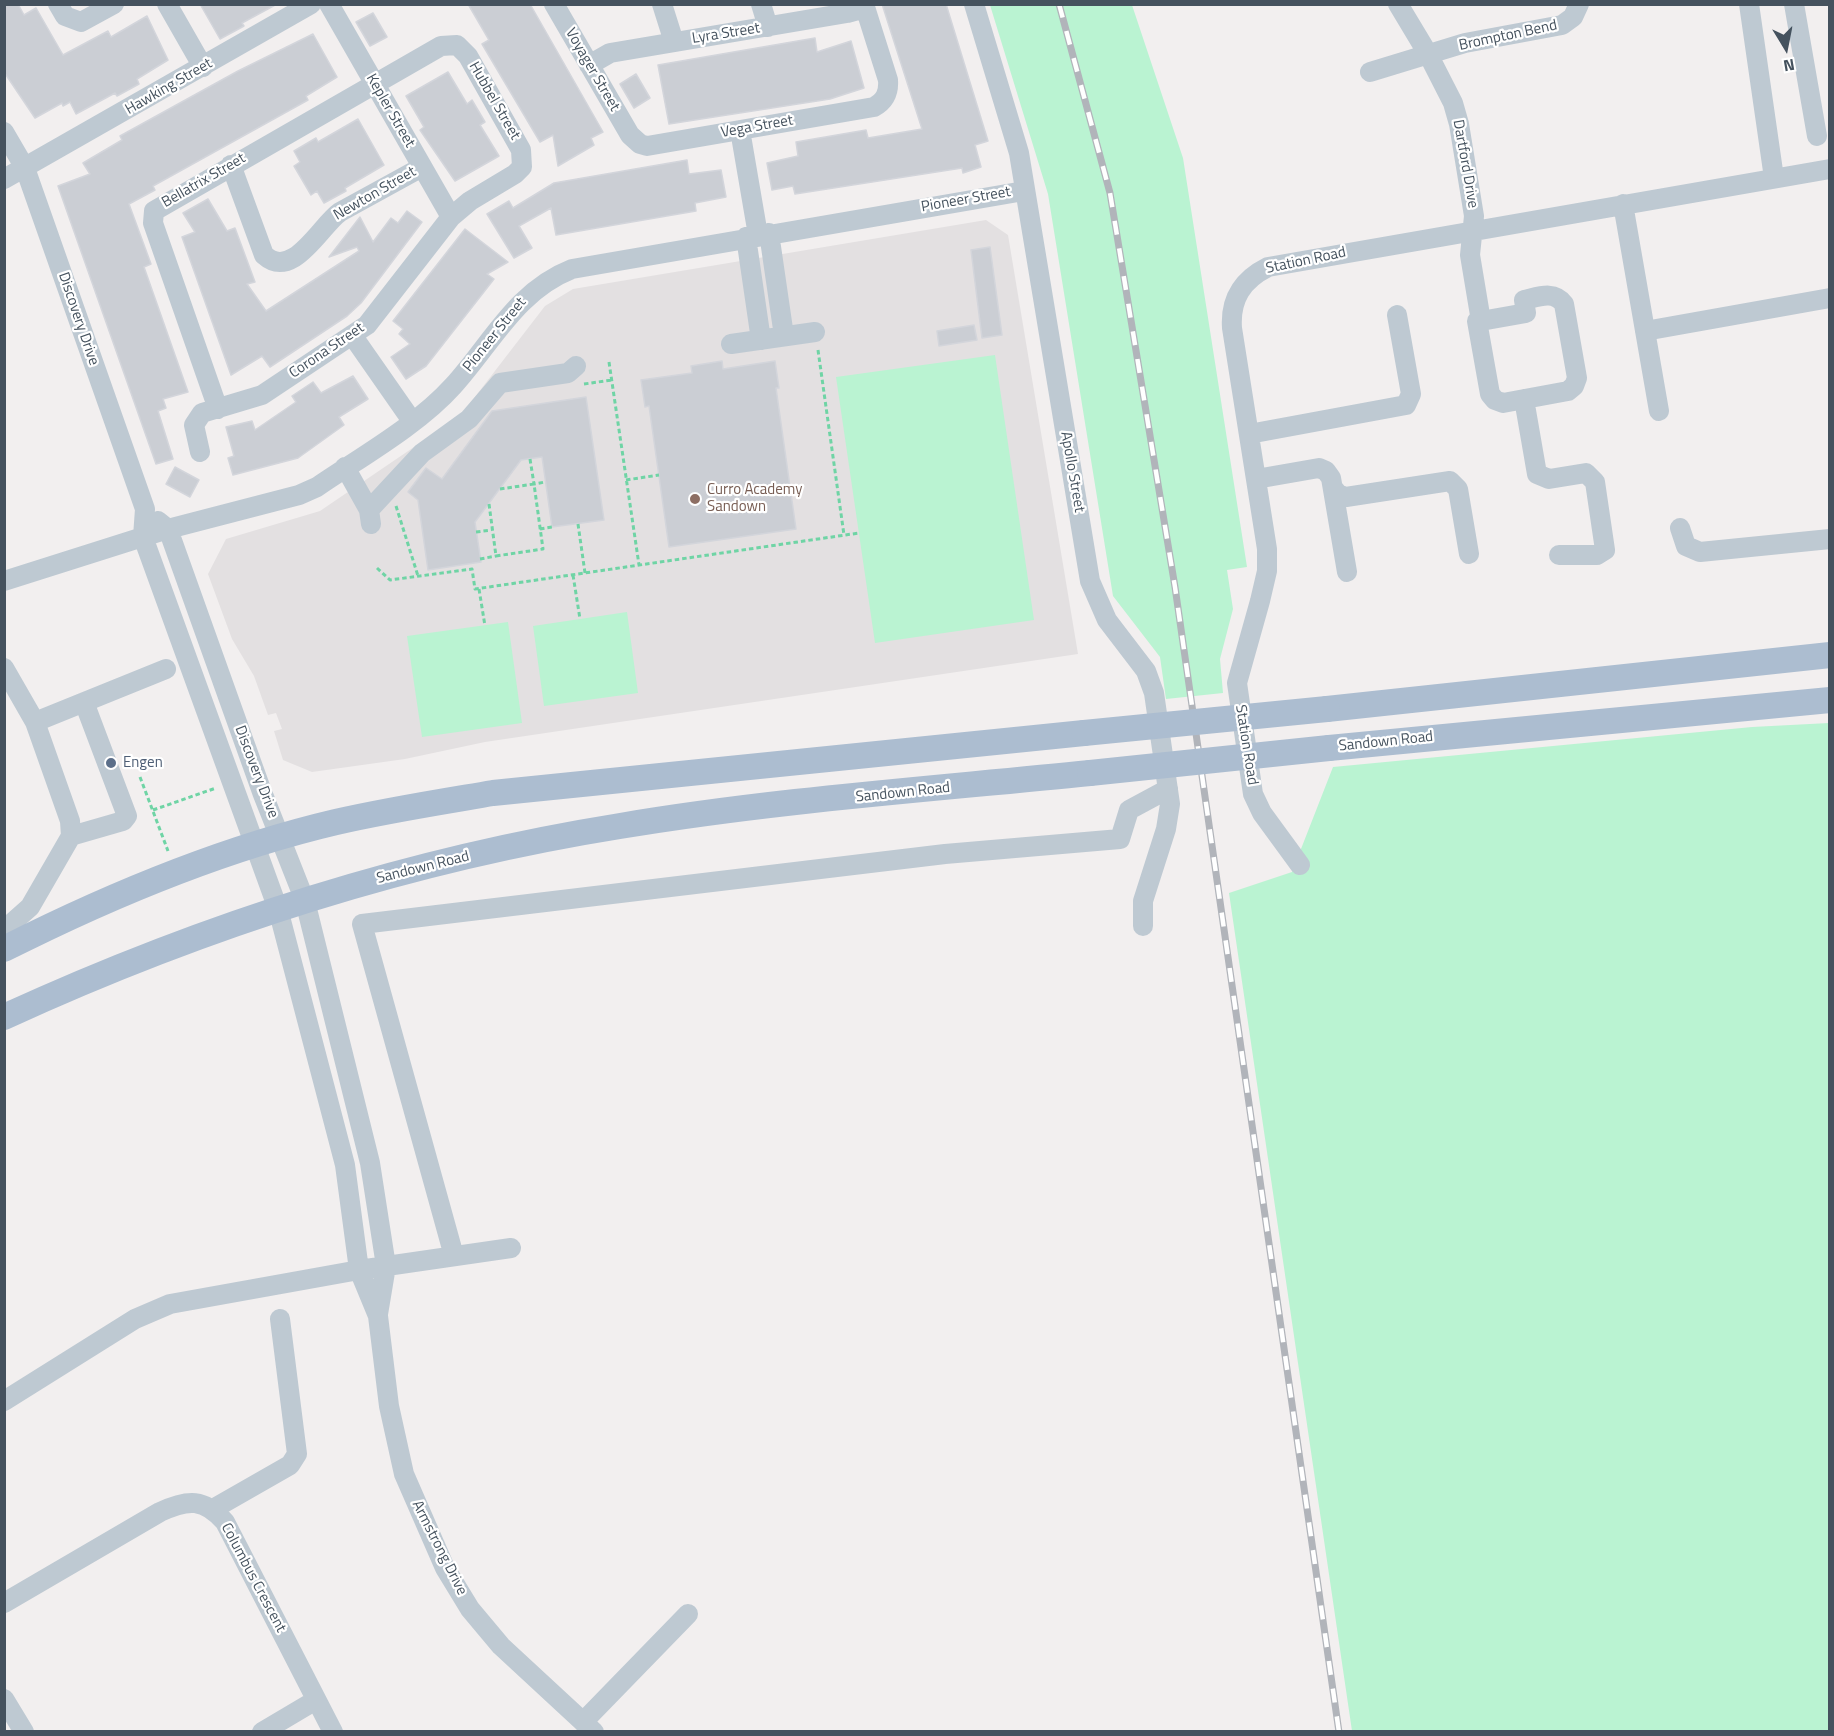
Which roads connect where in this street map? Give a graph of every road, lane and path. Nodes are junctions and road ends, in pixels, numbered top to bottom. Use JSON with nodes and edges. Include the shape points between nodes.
{"nodes":[{"id":1,"x":58,"y":4,"type":"edge"},
{"id":2,"x":114,"y":4,"type":"edge"},
{"id":3,"x":167,"y":4,"type":"edge"},
{"id":4,"x":311,"y":4,"type":"edge"},
{"id":5,"x":329,"y":4,"type":"edge"},
{"id":6,"x":554,"y":4,"type":"edge"},
{"id":7,"x":662,"y":4,"type":"edge"},
{"id":8,"x":761,"y":4,"type":"edge"},
{"id":9,"x":974,"y":4,"type":"edge"},
{"id":10,"x":1398,"y":4,"type":"edge"},
{"id":11,"x":1579,"y":4,"type":"edge"},
{"id":12,"x":1749,"y":4,"type":"edge"},
{"id":13,"x":1794,"y":4,"type":"edge"},
{"id":14,"x":865,"y":6,"type":"edge"},
{"id":15,"x":768,"y":27,"type":"junction"},
{"id":16,"x":674,"y":42,"type":"junction"},
{"id":17,"x":1428,"y":54,"type":"junction"},
{"id":18,"x":589,"y":65,"type":"junction"},
{"id":19,"x":203,"y":67,"type":"junction"},
{"id":20,"x":1370,"y":72,"type":"dead end"},
{"id":21,"x":375,"y":84,"type":"junction"},
{"id":22,"x":740,"y":130,"type":"junction"},
{"id":23,"x":4,"y":132,"type":"edge"},
{"id":24,"x":630,"y":135,"type":"joint"},
{"id":25,"x":1817,"y":136,"type":"dead end"},
{"id":26,"x":231,"y":165,"type":"junction"},
{"id":27,"x":422,"y":167,"type":"junction"},
{"id":28,"x":25,"y":168,"type":"junction"},
{"id":29,"x":1830,"y":169,"type":"edge"},
{"id":30,"x":1774,"y":178,"type":"junction"},
{"id":31,"x":4,"y":179,"type":"edge"},
{"id":32,"x":1024,"y":191,"type":"junction"},
{"id":33,"x":1623,"y":204,"type":"junction"},
{"id":34,"x":451,"y":218,"type":"junction"},
{"id":35,"x":1471,"y":231,"type":"junction"},
{"id":36,"x":758,"y":235,"type":"junction"},
{"id":37,"x":1830,"y":298,"type":"edge"},
{"id":38,"x":1397,"y":315,"type":"dead end"},
{"id":39,"x":1481,"y":321,"type":"junction"},
{"id":40,"x":1646,"y":331,"type":"junction"},
{"id":41,"x":815,"y":332,"type":"joint"},
{"id":42,"x":352,"y":335,"type":"junction"},
{"id":43,"x":784,"y":336,"type":"junction"},
{"id":44,"x":761,"y":340,"type":"junction"},
{"id":45,"x":731,"y":344,"type":"dead end"},
{"id":46,"x":609,"y":362,"type":"dead end"},
{"id":47,"x":576,"y":366,"type":"dead end"},
{"id":48,"x":1524,"y":399,"type":"junction"},
{"id":49,"x":218,"y":409,"type":"junction"},
{"id":50,"x":1659,"y":411,"type":"dead end"},
{"id":51,"x":412,"y":421,"type":"junction"},
{"id":52,"x":1249,"y":434,"type":"junction"},
{"id":53,"x":200,"y":452,"type":"dead end"},
{"id":54,"x":530,"y":459,"type":"dead end"},
{"id":55,"x":345,"y":467,"type":"junction"},
{"id":56,"x":659,"y":475,"type":"dead end"},
{"id":57,"x":1256,"y":479,"type":"junction"},
{"id":58,"x":626,"y":480,"type":"junction"},
{"id":59,"x":545,"y":482,"type":"dead end"},
{"id":60,"x":534,"y":484,"type":"junction"},
{"id":61,"x":391,"y":487,"type":"junction"},
{"id":62,"x":1333,"y":488,"type":"junction"},
{"id":63,"x":500,"y":489,"type":"dead end"},
{"id":64,"x":489,"y":504,"type":"dead end"},
{"id":65,"x":145,"y":509,"type":"junction"},
{"id":66,"x":578,"y":524,"type":"dead end"},
{"id":67,"x":552,"y":528,"type":"dead end"},
{"id":68,"x":1680,"y":528,"type":"dead end"},
{"id":69,"x":540,"y":529,"type":"junction"},
{"id":70,"x":168,"y":530,"type":"junction"},
{"id":71,"x":477,"y":532,"type":"dead end"},
{"id":72,"x":859,"y":533,"type":"dead end"},
{"id":73,"x":844,"y":535,"type":"junction"},
{"id":74,"x":143,"y":537,"type":"junction"},
{"id":75,"x":1830,"y":539,"type":"edge"},
{"id":76,"x":543,"y":549,"type":"junction"},
{"id":77,"x":1469,"y":554,"type":"dead end"},
{"id":78,"x":1559,"y":555,"type":"dead end"},
{"id":79,"x":496,"y":556,"type":"junction"},
{"id":80,"x":480,"y":559,"type":"dead end"},
{"id":81,"x":639,"y":565,"type":"junction"},
{"id":82,"x":377,"y":568,"type":"dead end"},
{"id":83,"x":1347,"y":572,"type":"dead end"},
{"id":84,"x":585,"y":573,"type":"junction"},
{"id":85,"x":573,"y":575,"type":"junction"},
{"id":86,"x":418,"y":576,"type":"junction"},
{"id":87,"x":4,"y":581,"type":"edge"},
{"id":88,"x":479,"y":588,"type":"junction"},
{"id":89,"x":580,"y":619,"type":"dead end"},
{"id":90,"x":485,"y":626,"type":"dead end"},
{"id":91,"x":1830,"y":655,"type":"edge"},
{"id":92,"x":4,"y":668,"type":"edge"},
{"id":93,"x":166,"y":669,"type":"dead end"},
{"id":94,"x":1830,"y":700,"type":"edge"},
{"id":95,"x":84,"y":702,"type":"junction"},
{"id":96,"x":35,"y":722,"type":"junction"},
{"id":97,"x":140,"y":777,"type":"dead end"},
{"id":98,"x":219,"y":787,"type":"dead end"},
{"id":99,"x":1168,"y":789,"type":"junction"},
{"id":100,"x":153,"y":810,"type":"junction"},
{"id":101,"x":71,"y":836,"type":"junction"},
{"id":102,"x":282,"y":838,"type":"junction"},
{"id":103,"x":255,"y":846,"type":"junction"},
{"id":104,"x":169,"y":853,"type":"dead end"},
{"id":105,"x":1300,"y":865,"type":"dead end"},
{"id":106,"x":305,"y":901,"type":"junction"},
{"id":107,"x":278,"y":909,"type":"junction"},
{"id":108,"x":1143,"y":926,"type":"dead end"},
{"id":109,"x":4,"y":930,"type":"edge"},
{"id":110,"x":4,"y":949,"type":"edge"},
{"id":111,"x":4,"y":1017,"type":"edge"},
{"id":112,"x":511,"y":1248,"type":"dead end"},
{"id":113,"x":454,"y":1256,"type":"junction"},
{"id":114,"x":386,"y":1266,"type":"junction"},
{"id":115,"x":358,"y":1270,"type":"junction"},
{"id":116,"x":378,"y":1316,"type":"junction"},
{"id":117,"x":280,"y":1319,"type":"dead end"},
{"id":118,"x":4,"y":1401,"type":"edge"},
{"id":119,"x":213,"y":1509,"type":"junction"},
{"id":120,"x":4,"y":1604,"type":"edge"},
{"id":121,"x":688,"y":1614,"type":"dead end"},
{"id":122,"x":4,"y":1700,"type":"edge"},
{"id":123,"x":316,"y":1700,"type":"junction"},
{"id":124,"x":589,"y":1727,"type":"edge"},
{"id":125,"x":24,"y":1731,"type":"edge"},
{"id":126,"x":262,"y":1731,"type":"edge"},
{"id":127,"x":333,"y":1731,"type":"edge"}],
"edges":[{"from":1,"to":2,"type":"street","via":[[70,20],[86,20]]},
{"from":3,"to":19,"type":"street"},
{"from":4,"to":19,"type":"street","name":"Hawking Street"},
{"from":5,"to":21,"type":"street","name":"Kepler Street"},
{"from":6,"to":18,"type":"street","name":"Voyager Street"},
{"from":7,"to":16,"type":"street"},
{"from":8,"to":15,"type":"street"},
{"from":9,"to":32,"type":"street","name":"Apollo Street","via":[[1018,153]]},
{"from":10,"to":17,"type":"street","name":"Dartford Drive"},
{"from":11,"to":17,"type":"street","name":"Brompton Bend","via":[[1562,25]]},
{"from":12,"to":30,"type":"street"},
{"from":13,"to":25,"type":"street"},
{"from":14,"to":15,"type":"street","name":"Lyra Street","via":[[848,14]]},
{"from":14,"to":22,"type":"street","name":"Vega Street","via":[[888,80],[885,98],[874,107]]},
{"from":15,"to":16,"type":"street","name":"Lyra Street"},
{"from":16,"to":18,"type":"street","name":"Lyra Street","via":[[610,53]]},
{"from":17,"to":20,"type":"street","name":"Brompton Bend"},
{"from":17,"to":35,"type":"street","name":"Dartford Drive","via":[[1453,103],[1459,124],[1474,216]]},
{"from":18,"to":24,"type":"street","name":"Voyager Street"},
{"from":19,"to":28,"type":"street","name":"Hawking Street"},
{"from":21,"to":26,"type":"street","name":"Bellatrix Street"},
{"from":21,"to":27,"type":"street","name":"Kepler Street"},
{"from":21,"to":34,"type":"street","name":"Hubbel Street","via":[[441,46],[457,45],[468,56],[523,159],[515,174],[470,201]]},
{"from":22,"to":24,"type":"street","name":"Vega Street","via":[[647,146]]},
{"from":22,"to":36,"type":"street"},
{"from":23,"to":28,"type":"street","name":"Discovery Drive"},
{"from":26,"to":27,"type":"street","name":"Newton Street","via":[[264,255],[282,262],[298,255],[340,212]]},
{"from":26,"to":49,"type":"street","name":"Bellatrix Street","via":[[157,208],[153,216]]},
{"from":27,"to":34,"type":"street","name":"Kepler Street"},
{"from":28,"to":31,"type":"street","name":"Hawking Street"},
{"from":28,"to":65,"type":"street","name":"Discovery Drive"},
{"from":29,"to":30,"type":"street","name":"Station Road"},
{"from":30,"to":33,"type":"street","name":"Station Road"},
{"from":32,"to":36,"type":"street","name":"Pioneer Street"},
{"from":32,"to":99,"type":"street","name":"Apollo Street","via":[[1090,581],[1107,620],[1146,671],[1154,693]]},
{"from":33,"to":35,"type":"street","name":"Station Road"},
{"from":33,"to":40,"type":"street"},
{"from":34,"to":42,"type":"street","name":"Corona Street","via":[[368,325]]},
{"from":35,"to":39,"type":"street","name":"Dartford Drive","via":[[1470,255]]},
{"from":35,"to":52,"type":"street","name":"Station Road","via":[[1268,267],[1246,280],[1231,314]]},
{"from":36,"to":43,"type":"street"},
{"from":36,"to":44,"type":"street"},
{"from":36,"to":51,"type":"street","name":"Pioneer Street","via":[[586,264],[552,278],[519,303],[453,387]]},
{"from":37,"to":40,"type":"street"},
{"from":38,"to":52,"type":"street","via":[[1411,394],[1406,405]]},
{"from":39,"to":48,"type":"street","name":"Dartford Drive","via":[[1477,321],[1492,397],[1503,403]]},
{"from":39,"to":48,"type":"street","via":[[1526,312],[1524,300],[1551,295],[1564,304],[1576,382],[1568,391]]},
{"from":40,"to":50,"type":"street"},
{"from":41,"to":43,"type":"street"},
{"from":41,"to":73,"type":"path"},
{"from":42,"to":49,"type":"street","name":"Corona Street","via":[[262,395]]},
{"from":42,"to":51,"type":"street"},
{"from":43,"to":44,"type":"street"},
{"from":44,"to":45,"type":"street"},
{"from":46,"to":58,"type":"path"},
{"from":47,"to":61,"type":"street","via":[[568,373],[500,383],[469,419],[422,453]]},
{"from":48,"to":78,"type":"street","via":[[1538,474],[1549,479],[1587,474],[1595,482],[1605,550],[1597,555]]},
{"from":49,"to":53,"type":"street","name":"Corona Street","via":[[196,419]]},
{"from":51,"to":55,"type":"street","name":"Pioneer Street"},
{"from":52,"to":57,"type":"street","name":"Station Road"},
{"from":54,"to":60,"type":"path"},
{"from":55,"to":61,"type":"street","via":[[370,517]]},
{"from":55,"to":70,"type":"street","name":"Pioneer Street","via":[[299,495]]},
{"from":56,"to":58,"type":"path"},
{"from":57,"to":62,"type":"street","via":[[1318,468],[1329,474]]},
{"from":57,"to":105,"type":"street","name":"Station Road","via":[[1267,571],[1237,683],[1253,794]]},
{"from":58,"to":81,"type":"path"},
{"from":59,"to":60,"type":"path"},
{"from":60,"to":63,"type":"path"},
{"from":60,"to":69,"type":"path"},
{"from":60,"to":76,"type":"path"},
{"from":61,"to":86,"type":"path"},
{"from":62,"to":77,"type":"street","via":[[1346,497],[1450,481],[1458,489]]},
{"from":62,"to":83,"type":"street"},
{"from":64,"to":79,"type":"path"},
{"from":65,"to":70,"type":"street","name":"Discovery Drive"},
{"from":65,"to":74,"type":"street","name":"Discovery Drive"},
{"from":66,"to":84,"type":"path"},
{"from":67,"to":69,"type":"path"},
{"from":68,"to":75,"type":"street","via":[[1686,546],[1700,552]]},
{"from":69,"to":76,"type":"path"},
{"from":70,"to":74,"type":"street","name":"Pioneer Street"},
{"from":70,"to":102,"type":"street","name":"Discovery Drive"},
{"from":71,"to":79,"type":"path","via":[[492,530]]},
{"from":72,"to":73,"type":"path"},
{"from":73,"to":81,"type":"path"},
{"from":74,"to":87,"type":"street","name":"Pioneer Street"},
{"from":74,"to":103,"type":"street","name":"Discovery Drive"},
{"from":76,"to":79,"type":"path"},
{"from":79,"to":80,"type":"path"},
{"from":81,"to":84,"type":"path"},
{"from":82,"to":86,"type":"path","via":[[390,580]]},
{"from":84,"to":85,"type":"path"},
{"from":85,"to":88,"type":"path"},
{"from":85,"to":89,"type":"path"},
{"from":86,"to":88,"type":"path","via":[[472,569],[475,589]]},
{"from":88,"to":90,"type":"path"},
{"from":91,"to":102,"type":"main road","bridge":true,"via":[[493,793],[334,823]]},
{"from":92,"to":96,"type":"street"},
{"from":93,"to":95,"type":"street"},
{"from":94,"to":106,"type":"main road","name":"Sandown Road","bridge":true,"via":[[718,812],[620,826],[472,855]]},
{"from":95,"to":96,"type":"street"},
{"from":95,"to":101,"type":"street","via":[[127,816],[123,821]]},
{"from":96,"to":101,"type":"street","via":[[70,820]]},
{"from":97,"to":100,"type":"path"},
{"from":98,"to":100,"type":"path"},
{"from":99,"to":108,"type":"street","name":"Apollo Street","via":[[1166,829],[1145,892]]},
{"from":99,"to":113,"type":"street","via":[[1129,810],[1120,840],[945,854],[362,924]]},
{"from":100,"to":104,"type":"path"},
{"from":101,"to":109,"type":"street","via":[[30,907]]},
{"from":102,"to":103,"type":"main road"},
{"from":102,"to":106,"type":"street"},
{"from":103,"to":107,"type":"street"},
{"from":103,"to":110,"type":"main road","via":[[123,893]]},
{"from":106,"to":107,"type":"main road","name":"Sandown Road"},
{"from":106,"to":114,"type":"street","via":[[364,1136]]},
{"from":107,"to":111,"type":"main road","name":"Sandown Road","via":[[77,984]]},
{"from":107,"to":115,"type":"street","via":[[345,1165]]},
{"from":112,"to":113,"type":"street"},
{"from":113,"to":114,"type":"street"},
{"from":114,"to":115,"type":"street"},
{"from":114,"to":116,"type":"street"},
{"from":115,"to":116,"type":"street"},
{"from":115,"to":118,"type":"street","via":[[170,1304],[135,1319]]},
{"from":116,"to":124,"type":"street","name":"Armstrong Drive","via":[[396,1446],[445,1568],[470,1609],[501,1646]]},
{"from":117,"to":119,"type":"street","via":[[297,1454],[290,1465]]},
{"from":119,"to":120,"type":"street","name":"Columbus Crescent","via":[[201,1503],[174,1506]]},
{"from":119,"to":123,"type":"street","name":"Columbus Crescent","via":[[225,1522]]},
{"from":121,"to":124,"type":"street"},
{"from":122,"to":125,"type":"street"},
{"from":123,"to":126,"type":"street"},
{"from":123,"to":127,"type":"street","name":"Columbus Crescent"}]}
